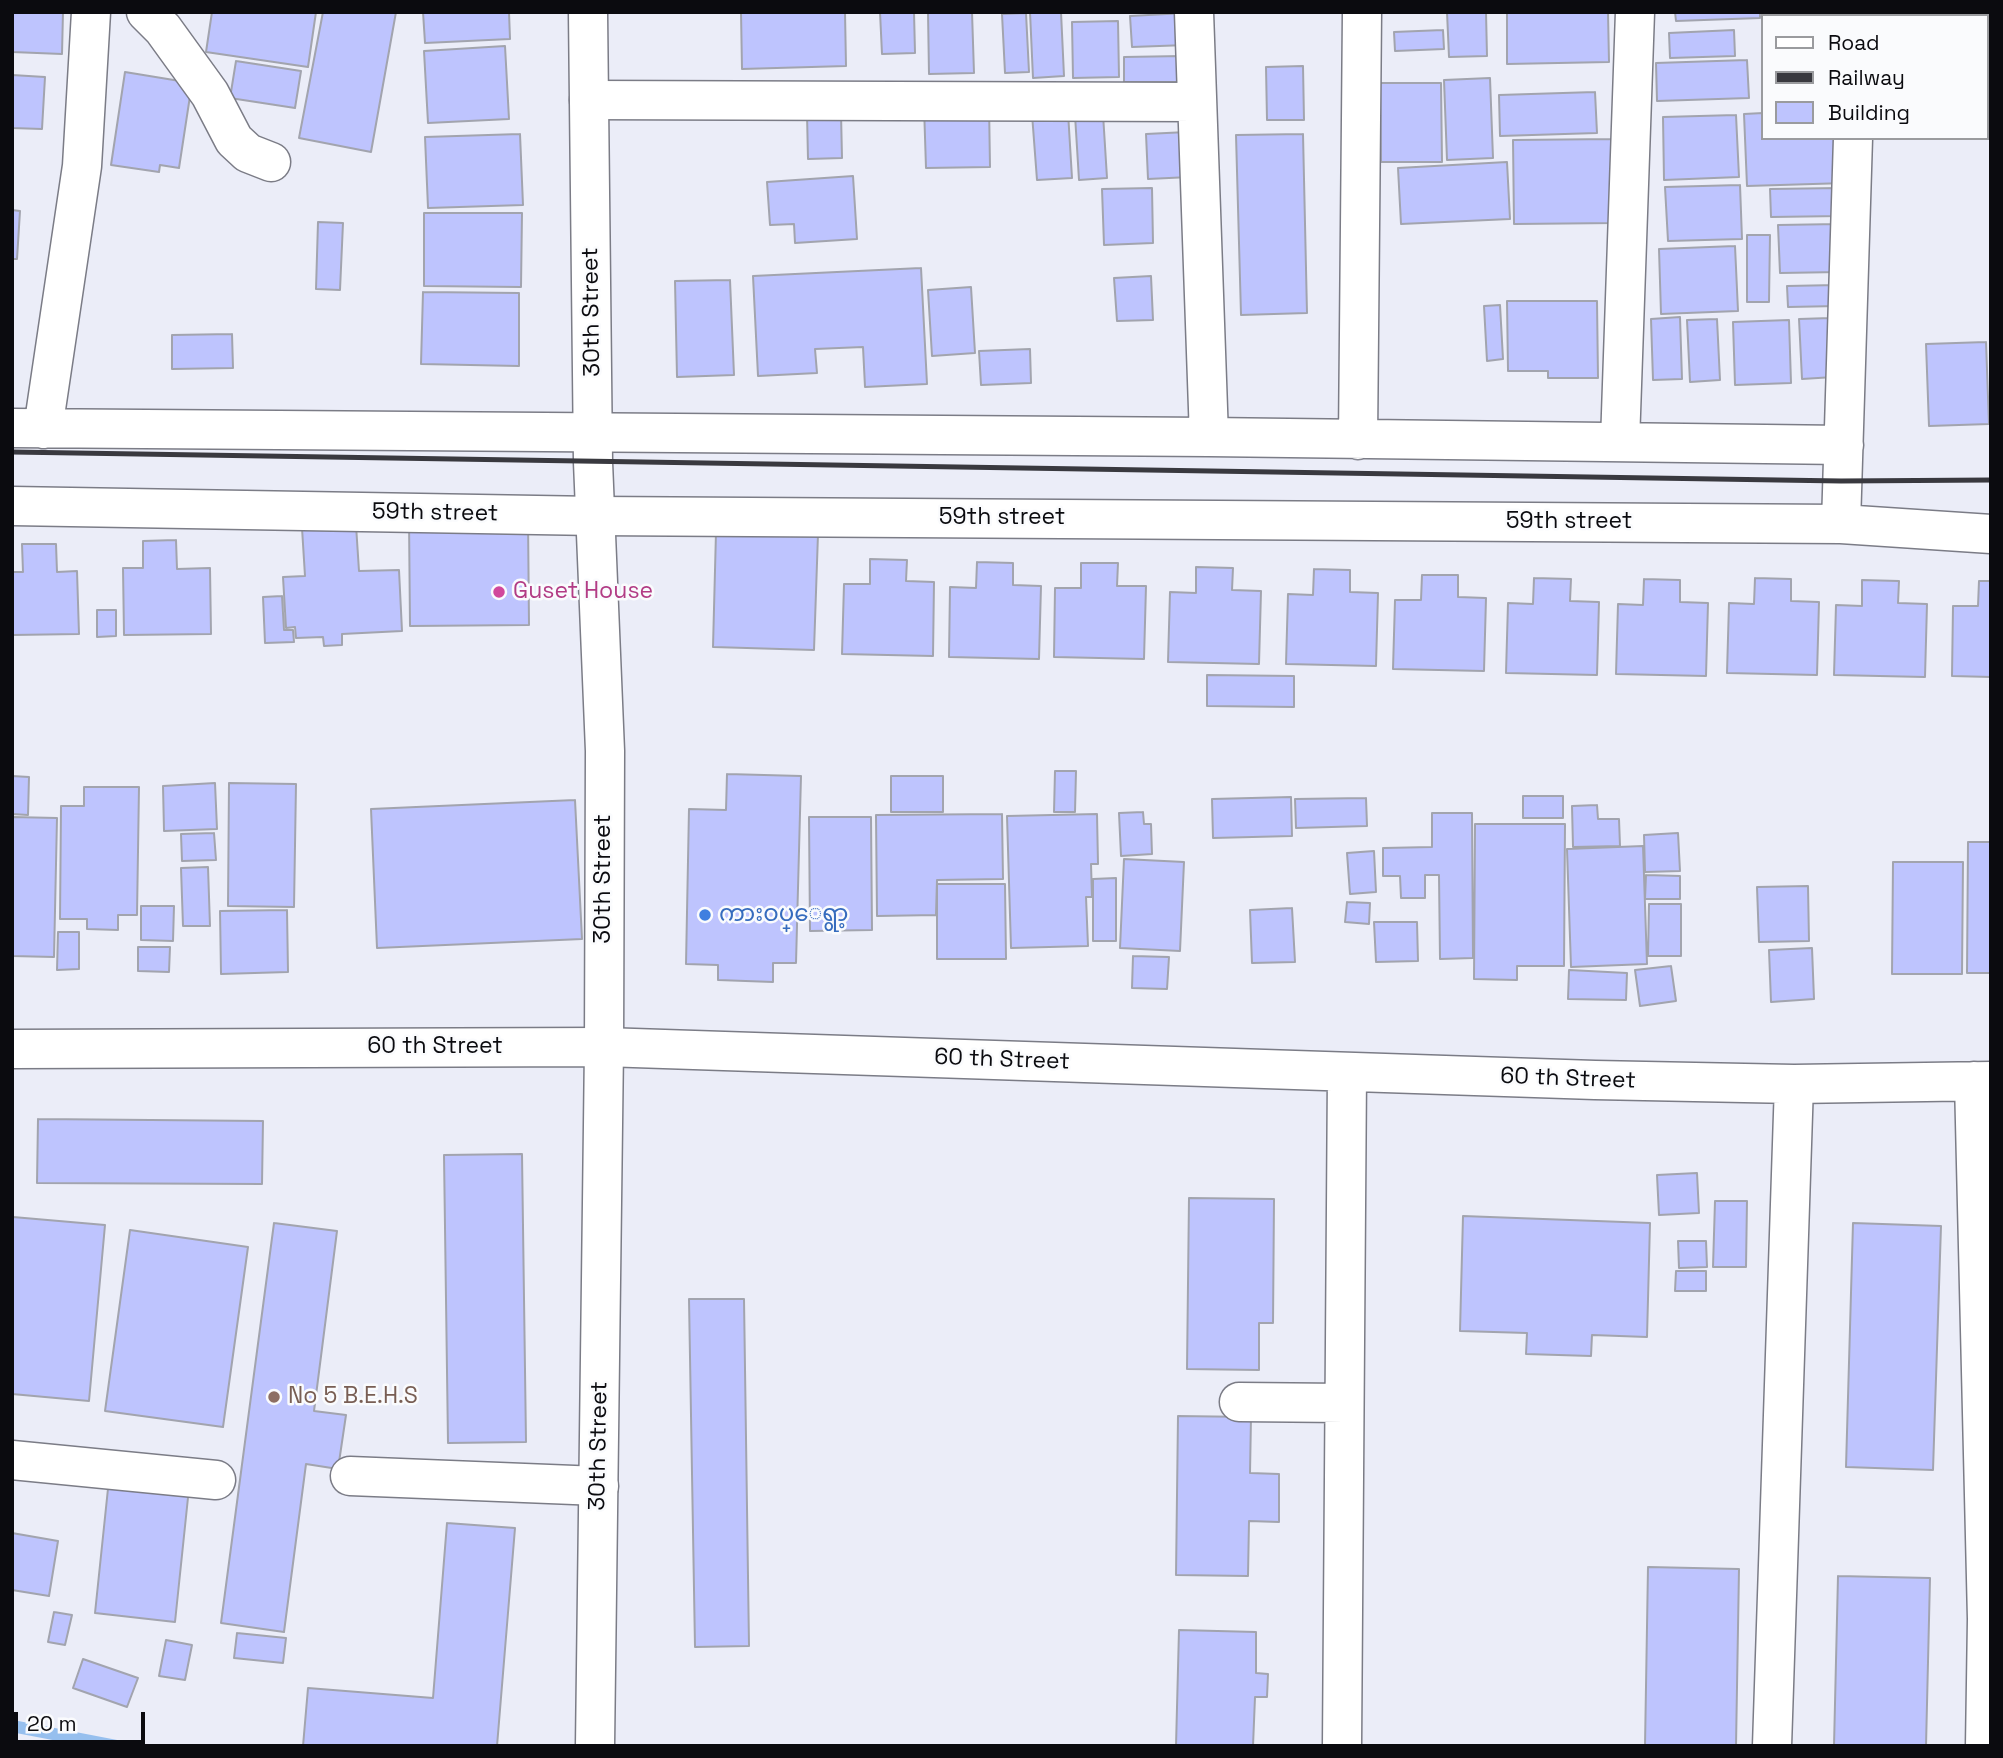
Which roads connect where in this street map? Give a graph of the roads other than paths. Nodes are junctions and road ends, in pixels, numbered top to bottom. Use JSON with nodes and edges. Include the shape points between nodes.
{"nodes":[{"id":1,"x":92,"y":12,"type":"edge"},
{"id":2,"x":146,"y":12,"type":"edge"},
{"id":3,"x":588,"y":12,"type":"edge"},
{"id":4,"x":1194,"y":12,"type":"edge"},
{"id":5,"x":1363,"y":12,"type":"edge"},
{"id":6,"x":1635,"y":12,"type":"edge"},
{"id":7,"x":589,"y":100,"type":"junction"},
{"id":8,"x":1197,"y":102,"type":"junction"},
{"id":9,"x":1853,"y":140,"type":"edge"},
{"id":10,"x":271,"y":162,"type":"dead end"},
{"id":11,"x":28,"y":428,"type":"edge"},
{"id":12,"x":593,"y":433,"type":"junction"},
{"id":13,"x":1209,"y":437,"type":"junction"},
{"id":14,"x":1358,"y":440,"type":"junction"},
{"id":15,"x":1620,"y":442,"type":"junction"},
{"id":16,"x":1844,"y":445,"type":"junction"},
{"id":17,"x":12,"y":506,"type":"edge"},
{"id":18,"x":595,"y":516,"type":"junction"},
{"id":19,"x":1841,"y":524,"type":"junction"},
{"id":20,"x":1991,"y":534,"type":"edge"},
{"id":21,"x":604,"y":1046,"type":"junction"},
{"id":22,"x":12,"y":1049,"type":"edge"},
{"id":23,"x":1347,"y":1072,"type":"junction"},
{"id":24,"x":1983,"y":1081,"type":"edge"},
{"id":25,"x":1794,"y":1084,"type":"junction"},
{"id":26,"x":1986,"y":1388,"type":"edge"},
{"id":27,"x":1239,"y":1402,"type":"dead end"},
{"id":28,"x":1345,"y":1403,"type":"junction"},
{"id":29,"x":12,"y":1460,"type":"edge"},
{"id":30,"x":350,"y":1475,"type":"dead end"},
{"id":31,"x":216,"y":1480,"type":"dead end"},
{"id":32,"x":599,"y":1486,"type":"junction"},
{"id":33,"x":1989,"y":1619,"type":"edge"},
{"id":34,"x":595,"y":1746,"type":"edge"},
{"id":35,"x":1342,"y":1746,"type":"edge"},
{"id":36,"x":1772,"y":1746,"type":"edge"},
{"id":37,"x":1985,"y":1746,"type":"edge"}],
"edges":[{"from":1,"to":11,"type":"street","via":[[82,166]]},
{"from":2,"to":10,"type":"street","via":[[210,94],[234,140],[248,153]]},
{"from":3,"to":7,"type":"street","name":"30th Street"},
{"from":4,"to":8,"type":"street"},
{"from":5,"to":14,"type":"street"},
{"from":6,"to":15,"type":"street"},
{"from":7,"to":8,"type":"street"},
{"from":7,"to":12,"type":"street","name":"30th Street"},
{"from":8,"to":13,"type":"street"},
{"from":9,"to":16,"type":"street"},
{"from":11,"to":12,"type":"street"},
{"from":12,"to":13,"type":"street"},
{"from":12,"to":18,"type":"street","name":"30th Street"},
{"from":13,"to":14,"type":"street"},
{"from":14,"to":15,"type":"street"},
{"from":15,"to":16,"type":"street"},
{"from":16,"to":19,"type":"street"},
{"from":17,"to":18,"type":"street","name":"59th street"},
{"from":18,"to":19,"type":"street","name":"59th street"},
{"from":18,"to":21,"type":"street","name":"30th Street","via":[[605,751]]},
{"from":19,"to":20,"type":"street","name":"59th street"},
{"from":21,"to":22,"type":"street","name":"60 th Street"},
{"from":21,"to":23,"type":"street","name":"60 th Street"},
{"from":21,"to":32,"type":"street","name":"30th Street"},
{"from":23,"to":25,"type":"street","name":"60 th Street"},
{"from":23,"to":28,"type":"street"},
{"from":24,"to":25,"type":"street","name":"60 th Street"},
{"from":24,"to":26,"type":"street"},
{"from":25,"to":36,"type":"street"},
{"from":26,"to":33,"type":"street"},
{"from":27,"to":28,"type":"street"},
{"from":28,"to":35,"type":"street"},
{"from":29,"to":31,"type":"street"},
{"from":30,"to":32,"type":"street"},
{"from":32,"to":34,"type":"street","name":"30th Street"},
{"from":33,"to":37,"type":"street"}]}
